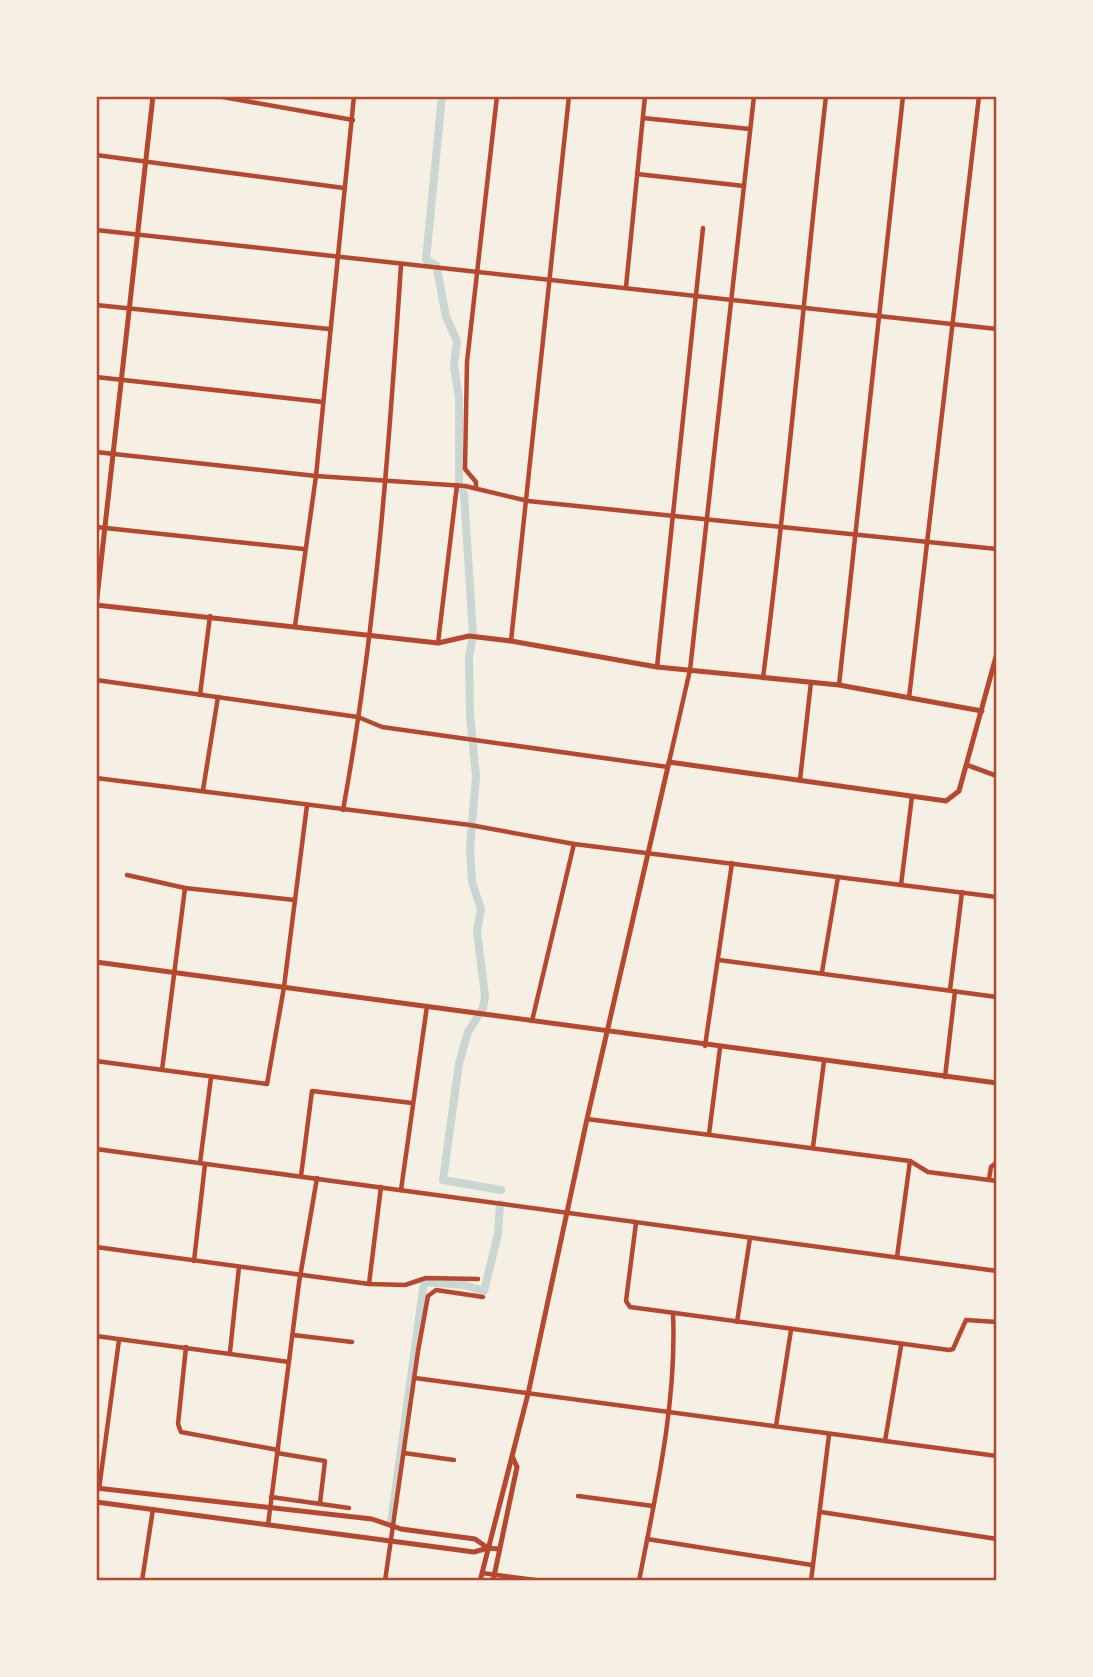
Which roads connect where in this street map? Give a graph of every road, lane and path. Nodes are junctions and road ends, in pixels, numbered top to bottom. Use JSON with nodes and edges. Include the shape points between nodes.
{"nodes":[{"id":1,"x":153,"y":96,"type":"edge"},
{"id":2,"x":217,"y":96,"type":"edge"},
{"id":3,"x":354,"y":96,"type":"edge"},
{"id":4,"x":497,"y":96,"type":"edge"},
{"id":5,"x":569,"y":96,"type":"edge"},
{"id":6,"x":645,"y":96,"type":"edge"},
{"id":7,"x":754,"y":96,"type":"edge"},
{"id":8,"x":826,"y":96,"type":"edge"},
{"id":9,"x":903,"y":96,"type":"edge"},
{"id":10,"x":979,"y":96,"type":"edge"},
{"id":11,"x":643,"y":118,"type":"junction"},
{"id":12,"x":353,"y":120,"type":"junction"},
{"id":13,"x":750,"y":129,"type":"junction"},
{"id":14,"x":96,"y":155,"type":"edge"},
{"id":15,"x":145,"y":161,"type":"junction"},
{"id":16,"x":637,"y":174,"type":"junction"},
{"id":17,"x":744,"y":186,"type":"junction"},
{"id":18,"x":344,"y":188,"type":"junction"},
{"id":19,"x":703,"y":228,"type":"dead end"},
{"id":20,"x":96,"y":230,"type":"edge"},
{"id":21,"x":136,"y":234,"type":"junction"},
{"id":22,"x":337,"y":256,"type":"junction"},
{"id":23,"x":401,"y":265,"type":"junction"},
{"id":24,"x":479,"y":270,"type":"junction"},
{"id":25,"x":552,"y":280,"type":"junction"},
{"id":26,"x":626,"y":287,"type":"junction"},
{"id":27,"x":696,"y":296,"type":"junction"},
{"id":28,"x":731,"y":300,"type":"junction"},
{"id":29,"x":96,"y":305,"type":"edge"},
{"id":30,"x":802,"y":308,"type":"junction"},
{"id":31,"x":127,"y":309,"type":"junction"},
{"id":32,"x":877,"y":317,"type":"junction"},
{"id":33,"x":951,"y":324,"type":"junction"},
{"id":34,"x":329,"y":329,"type":"junction"},
{"id":35,"x":997,"y":329,"type":"edge"},
{"id":36,"x":96,"y":377,"type":"edge"},
{"id":37,"x":120,"y":380,"type":"junction"},
{"id":38,"x":323,"y":402,"type":"junction"},
{"id":39,"x":96,"y":452,"type":"edge"},
{"id":40,"x":113,"y":453,"type":"junction"},
{"id":41,"x":316,"y":476,"type":"junction"},
{"id":42,"x":386,"y":481,"type":"junction"},
{"id":43,"x":457,"y":485,"type":"junction"},
{"id":44,"x":476,"y":488,"type":"junction"},
{"id":45,"x":528,"y":501,"type":"junction"},
{"id":46,"x":673,"y":515,"type":"junction"},
{"id":47,"x":709,"y":518,"type":"junction"},
{"id":48,"x":96,"y":527,"type":"edge"},
{"id":49,"x":104,"y":527,"type":"junction"},
{"id":50,"x":782,"y":527,"type":"junction"},
{"id":51,"x":855,"y":533,"type":"junction"},
{"id":52,"x":926,"y":543,"type":"junction"},
{"id":53,"x":304,"y":549,"type":"junction"},
{"id":54,"x":997,"y":549,"type":"edge"},
{"id":55,"x":96,"y":606,"type":"edge"},
{"id":56,"x":210,"y":616,"type":"junction"},
{"id":57,"x":295,"y":626,"type":"junction"},
{"id":58,"x":370,"y":635,"type":"junction"},
{"id":59,"x":511,"y":641,"type":"junction"},
{"id":60,"x":438,"y":643,"type":"junction"},
{"id":61,"x":997,"y":653,"type":"edge"},
{"id":62,"x":657,"y":667,"type":"junction"},
{"id":63,"x":690,"y":670,"type":"junction"},
{"id":64,"x":763,"y":678,"type":"junction"},
{"id":65,"x":96,"y":680,"type":"edge"},
{"id":66,"x":811,"y":682,"type":"junction"},
{"id":67,"x":839,"y":685,"type":"junction"},
{"id":68,"x":988,"y":689,"type":"junction"},
{"id":69,"x":997,"y":689,"type":"edge"},
{"id":70,"x":200,"y":695,"type":"junction"},
{"id":71,"x":218,"y":697,"type":"junction"},
{"id":72,"x":909,"y":698,"type":"junction"},
{"id":73,"x":982,"y":711,"type":"junction"},
{"id":74,"x":358,"y":717,"type":"junction"},
{"id":75,"x":668,"y":764,"type":"junction"},
{"id":76,"x":967,"y":765,"type":"junction"},
{"id":77,"x":997,"y":776,"type":"edge"},
{"id":78,"x":96,"y":778,"type":"edge"},
{"id":79,"x":800,"y":780,"type":"junction"},
{"id":80,"x":203,"y":790,"type":"junction"},
{"id":81,"x":912,"y":795,"type":"junction"},
{"id":82,"x":307,"y":805,"type":"junction"},
{"id":83,"x":343,"y":810,"type":"junction"},
{"id":84,"x":574,"y":844,"type":"junction"},
{"id":85,"x":649,"y":851,"type":"junction"},
{"id":86,"x":732,"y":863,"type":"junction"},
{"id":87,"x":127,"y":875,"type":"dead end"},
{"id":88,"x":838,"y":877,"type":"junction"},
{"id":89,"x":901,"y":885,"type":"junction"},
{"id":90,"x":185,"y":888,"type":"junction"},
{"id":91,"x":962,"y":892,"type":"junction"},
{"id":92,"x":997,"y":897,"type":"edge"},
{"id":93,"x":294,"y":900,"type":"junction"},
{"id":94,"x":719,"y":960,"type":"junction"},
{"id":95,"x":96,"y":962,"type":"edge"},
{"id":96,"x":822,"y":972,"type":"junction"},
{"id":97,"x":174,"y":973,"type":"junction"},
{"id":98,"x":284,"y":987,"type":"junction"},
{"id":99,"x":952,"y":990,"type":"junction"},
{"id":100,"x":997,"y":997,"type":"edge"},
{"id":101,"x":427,"y":1006,"type":"junction"},
{"id":102,"x":532,"y":1021,"type":"junction"},
{"id":103,"x":608,"y":1031,"type":"junction"},
{"id":104,"x":705,"y":1046,"type":"junction"},
{"id":105,"x":720,"y":1048,"type":"junction"},
{"id":106,"x":96,"y":1061,"type":"edge"},
{"id":107,"x":824,"y":1061,"type":"junction"},
{"id":108,"x":162,"y":1070,"type":"junction"},
{"id":109,"x":212,"y":1076,"type":"junction"},
{"id":110,"x":945,"y":1077,"type":"junction"},
{"id":111,"x":997,"y":1083,"type":"edge"},
{"id":112,"x":412,"y":1103,"type":"junction"},
{"id":113,"x":587,"y":1119,"type":"junction"},
{"id":114,"x":709,"y":1134,"type":"junction"},
{"id":115,"x":813,"y":1147,"type":"junction"},
{"id":116,"x":96,"y":1149,"type":"edge"},
{"id":117,"x":910,"y":1161,"type":"junction"},
{"id":118,"x":997,"y":1162,"type":"edge"},
{"id":119,"x":202,"y":1163,"type":"junction"},
{"id":120,"x":301,"y":1176,"type":"junction"},
{"id":121,"x":317,"y":1178,"type":"junction"},
{"id":122,"x":989,"y":1180,"type":"junction"},
{"id":123,"x":997,"y":1181,"type":"edge"},
{"id":124,"x":381,"y":1187,"type":"junction"},
{"id":125,"x":401,"y":1190,"type":"junction"},
{"id":126,"x":568,"y":1212,"type":"junction"},
{"id":127,"x":636,"y":1223,"type":"junction"},
{"id":128,"x":750,"y":1238,"type":"junction"},
{"id":129,"x":96,"y":1247,"type":"edge"},
{"id":130,"x":897,"y":1256,"type":"junction"},
{"id":131,"x":194,"y":1261,"type":"junction"},
{"id":132,"x":239,"y":1267,"type":"junction"},
{"id":133,"x":997,"y":1270,"type":"edge"},
{"id":134,"x":301,"y":1273,"type":"junction"},
{"id":135,"x":478,"y":1279,"type":"dead end"},
{"id":136,"x":369,"y":1284,"type":"junction"},
{"id":137,"x":483,"y":1297,"type":"dead end"},
{"id":138,"x":673,"y":1313,"type":"junction"},
{"id":139,"x":737,"y":1322,"type":"junction"},
{"id":140,"x":997,"y":1322,"type":"edge"},
{"id":141,"x":791,"y":1330,"type":"junction"},
{"id":142,"x":293,"y":1335,"type":"junction"},
{"id":143,"x":96,"y":1336,"type":"edge"},
{"id":144,"x":119,"y":1340,"type":"junction"},
{"id":145,"x":352,"y":1342,"type":"dead end"},
{"id":146,"x":901,"y":1346,"type":"junction"},
{"id":147,"x":186,"y":1347,"type":"junction"},
{"id":148,"x":230,"y":1352,"type":"junction"},
{"id":149,"x":289,"y":1362,"type":"junction"},
{"id":150,"x":415,"y":1378,"type":"junction"},
{"id":151,"x":528,"y":1394,"type":"junction"},
{"id":152,"x":669,"y":1411,"type":"junction"},
{"id":153,"x":776,"y":1426,"type":"junction"},
{"id":154,"x":829,"y":1435,"type":"junction"},
{"id":155,"x":885,"y":1441,"type":"junction"},
{"id":156,"x":277,"y":1451,"type":"junction"},
{"id":157,"x":404,"y":1453,"type":"junction"},
{"id":158,"x":997,"y":1456,"type":"edge"},
{"id":159,"x":513,"y":1458,"type":"junction"},
{"id":160,"x":454,"y":1460,"type":"dead end"},
{"id":161,"x":98,"y":1489,"type":"edge"},
{"id":162,"x":578,"y":1496,"type":"dead end"},
{"id":163,"x":271,"y":1497,"type":"junction"},
{"id":164,"x":96,"y":1502,"type":"edge"},
{"id":165,"x":320,"y":1503,"type":"junction"},
{"id":166,"x":653,"y":1506,"type":"junction"},
{"id":167,"x":349,"y":1508,"type":"dead end"},
{"id":168,"x":153,"y":1509,"type":"junction"},
{"id":169,"x":270,"y":1510,"type":"junction"},
{"id":170,"x":497,"y":1510,"type":"junction"},
{"id":171,"x":507,"y":1512,"type":"junction"},
{"id":172,"x":821,"y":1512,"type":"junction"},
{"id":173,"x":268,"y":1525,"type":"junction"},
{"id":174,"x":392,"y":1527,"type":"junction"},
{"id":175,"x":647,"y":1539,"type":"junction"},
{"id":176,"x":997,"y":1539,"type":"edge"},
{"id":177,"x":390,"y":1542,"type":"junction"},
{"id":178,"x":488,"y":1548,"type":"junction"},
{"id":179,"x":499,"y":1549,"type":"junction"},
{"id":180,"x":812,"y":1565,"type":"junction"},
{"id":181,"x":482,"y":1573,"type":"junction"},
{"id":182,"x":494,"y":1578,"type":"edge"},
{"id":183,"x":142,"y":1581,"type":"edge"},
{"id":184,"x":386,"y":1581,"type":"edge"},
{"id":185,"x":480,"y":1581,"type":"edge"},
{"id":186,"x":543,"y":1581,"type":"edge"},
{"id":187,"x":639,"y":1581,"type":"edge"},
{"id":188,"x":811,"y":1581,"type":"edge"}],
"edges":[{"from":1,"to":15,"type":"street"},
{"from":2,"to":12,"type":"street"},
{"from":3,"to":12,"type":"street"},
{"from":4,"to":24,"type":"street"},
{"from":5,"to":25,"type":"street"},
{"from":6,"to":11,"type":"street"},
{"from":7,"to":13,"type":"street"},
{"from":8,"to":30,"type":"street"},
{"from":9,"to":32,"type":"street"},
{"from":10,"to":33,"type":"street"},
{"from":11,"to":13,"type":"street"},
{"from":11,"to":16,"type":"street"},
{"from":12,"to":18,"type":"street"},
{"from":13,"to":17,"type":"street"},
{"from":14,"to":15,"type":"street"},
{"from":15,"to":18,"type":"street"},
{"from":15,"to":21,"type":"street"},
{"from":16,"to":17,"type":"street"},
{"from":16,"to":26,"type":"street"},
{"from":17,"to":28,"type":"street"},
{"from":18,"to":22,"type":"street"},
{"from":19,"to":27,"type":"street"},
{"from":20,"to":21,"type":"street"},
{"from":21,"to":22,"type":"street"},
{"from":21,"to":31,"type":"street"},
{"from":22,"to":23,"type":"street"},
{"from":22,"to":34,"type":"street"},
{"from":23,"to":24,"type":"street"},
{"from":23,"to":42,"type":"street"},
{"from":24,"to":25,"type":"street"},
{"from":24,"to":44,"type":"street","via":[[467,362],[464,448],[465,469]]},
{"from":25,"to":26,"type":"street"},
{"from":25,"to":45,"type":"street"},
{"from":26,"to":27,"type":"street"},
{"from":27,"to":28,"type":"street"},
{"from":27,"to":46,"type":"street"},
{"from":28,"to":30,"type":"street"},
{"from":28,"to":47,"type":"street"},
{"from":29,"to":31,"type":"street"},
{"from":30,"to":32,"type":"street"},
{"from":30,"to":50,"type":"street"},
{"from":31,"to":34,"type":"street"},
{"from":31,"to":37,"type":"street"},
{"from":32,"to":33,"type":"street"},
{"from":32,"to":51,"type":"street"},
{"from":33,"to":35,"type":"street"},
{"from":33,"to":52,"type":"street"},
{"from":34,"to":38,"type":"street"},
{"from":36,"to":37,"type":"street"},
{"from":37,"to":38,"type":"street"},
{"from":37,"to":40,"type":"street"},
{"from":38,"to":41,"type":"street"},
{"from":39,"to":40,"type":"street"},
{"from":40,"to":41,"type":"street"},
{"from":40,"to":49,"type":"street"},
{"from":41,"to":42,"type":"street"},
{"from":41,"to":53,"type":"street"},
{"from":42,"to":43,"type":"street"},
{"from":42,"to":58,"type":"street"},
{"from":43,"to":44,"type":"street"},
{"from":43,"to":60,"type":"street"},
{"from":44,"to":45,"type":"street"},
{"from":45,"to":46,"type":"street"},
{"from":45,"to":59,"type":"street"},
{"from":46,"to":47,"type":"street"},
{"from":46,"to":62,"type":"street"},
{"from":47,"to":50,"type":"street"},
{"from":47,"to":63,"type":"street"},
{"from":48,"to":49,"type":"street"},
{"from":49,"to":53,"type":"street"},
{"from":49,"to":55,"type":"street"},
{"from":50,"to":51,"type":"street"},
{"from":50,"to":64,"type":"street"},
{"from":51,"to":52,"type":"street"},
{"from":51,"to":67,"type":"street"},
{"from":52,"to":54,"type":"street"},
{"from":52,"to":72,"type":"street"},
{"from":53,"to":57,"type":"street"},
{"from":55,"to":56,"type":"street"},
{"from":56,"to":57,"type":"street"},
{"from":56,"to":70,"type":"street"},
{"from":57,"to":58,"type":"street"},
{"from":58,"to":60,"type":"street"},
{"from":58,"to":74,"type":"street"},
{"from":59,"to":60,"type":"street","via":[[469,636]]},
{"from":59,"to":62,"type":"street"},
{"from":61,"to":68,"type":"street"},
{"from":62,"to":63,"type":"street"},
{"from":63,"to":64,"type":"street"},
{"from":63,"to":75,"type":"street"},
{"from":64,"to":66,"type":"street"},
{"from":65,"to":70,"type":"street"},
{"from":66,"to":67,"type":"street"},
{"from":66,"to":79,"type":"street"},
{"from":67,"to":72,"type":"street"},
{"from":68,"to":69,"type":"street"},
{"from":68,"to":73,"type":"street"},
{"from":70,"to":71,"type":"street"},
{"from":71,"to":74,"type":"street"},
{"from":71,"to":80,"type":"street"},
{"from":72,"to":73,"type":"street"},
{"from":73,"to":76,"type":"street"},
{"from":74,"to":75,"type":"street","via":[[382,727]]},
{"from":74,"to":83,"type":"street"},
{"from":75,"to":79,"type":"street"},
{"from":75,"to":85,"type":"street"},
{"from":76,"to":77,"type":"street"},
{"from":76,"to":81,"type":"street","via":[[955,796],[946,801]]},
{"from":78,"to":80,"type":"street"},
{"from":79,"to":81,"type":"street"},
{"from":80,"to":82,"type":"street"},
{"from":81,"to":89,"type":"street"},
{"from":82,"to":83,"type":"street"},
{"from":82,"to":93,"type":"street"},
{"from":83,"to":84,"type":"street","via":[[473,825]]},
{"from":84,"to":85,"type":"street"},
{"from":84,"to":102,"type":"street"},
{"from":85,"to":86,"type":"street"},
{"from":85,"to":103,"type":"street"},
{"from":86,"to":88,"type":"street"},
{"from":86,"to":94,"type":"street"},
{"from":87,"to":90,"type":"street"},
{"from":88,"to":89,"type":"street"},
{"from":88,"to":96,"type":"street"},
{"from":89,"to":91,"type":"street"},
{"from":90,"to":93,"type":"street"},
{"from":90,"to":97,"type":"street"},
{"from":91,"to":92,"type":"street"},
{"from":91,"to":99,"type":"street"},
{"from":93,"to":98,"type":"street"},
{"from":94,"to":96,"type":"street"},
{"from":94,"to":104,"type":"street"},
{"from":95,"to":97,"type":"street"},
{"from":96,"to":99,"type":"street"},
{"from":97,"to":98,"type":"street"},
{"from":97,"to":108,"type":"street"},
{"from":98,"to":101,"type":"street"},
{"from":98,"to":109,"type":"street","via":[[267,1084]]},
{"from":99,"to":100,"type":"street"},
{"from":99,"to":110,"type":"street"},
{"from":101,"to":102,"type":"street"},
{"from":101,"to":112,"type":"street"},
{"from":102,"to":103,"type":"street"},
{"from":103,"to":104,"type":"street"},
{"from":103,"to":113,"type":"street"},
{"from":104,"to":105,"type":"street"},
{"from":105,"to":107,"type":"street"},
{"from":105,"to":114,"type":"street"},
{"from":106,"to":108,"type":"street"},
{"from":107,"to":110,"type":"street"},
{"from":107,"to":115,"type":"street"},
{"from":108,"to":109,"type":"street"},
{"from":109,"to":119,"type":"street"},
{"from":110,"to":111,"type":"street"},
{"from":112,"to":120,"type":"street","via":[[312,1091]]},
{"from":112,"to":125,"type":"street"},
{"from":113,"to":114,"type":"street"},
{"from":113,"to":126,"type":"street"},
{"from":114,"to":115,"type":"street"},
{"from":115,"to":117,"type":"street"},
{"from":116,"to":119,"type":"street"},
{"from":117,"to":122,"type":"street","via":[[928,1172]]},
{"from":117,"to":130,"type":"street"},
{"from":118,"to":122,"type":"street"},
{"from":119,"to":120,"type":"street"},
{"from":119,"to":131,"type":"street"},
{"from":120,"to":121,"type":"street"},
{"from":121,"to":124,"type":"street"},
{"from":121,"to":134,"type":"street"},
{"from":122,"to":123,"type":"street"},
{"from":124,"to":125,"type":"street"},
{"from":124,"to":136,"type":"street"},
{"from":125,"to":126,"type":"street"},
{"from":126,"to":127,"type":"street"},
{"from":126,"to":151,"type":"street"},
{"from":127,"to":128,"type":"street"},
{"from":127,"to":138,"type":"street","via":[[626,1306]]},
{"from":128,"to":130,"type":"street"},
{"from":128,"to":139,"type":"street"},
{"from":129,"to":131,"type":"street"},
{"from":130,"to":133,"type":"street"},
{"from":131,"to":132,"type":"street"},
{"from":132,"to":134,"type":"street"},
{"from":132,"to":148,"type":"street"},
{"from":134,"to":136,"type":"street"},
{"from":134,"to":142,"type":"street"},
{"from":135,"to":136,"type":"street"},
{"from":137,"to":150,"type":"street","via":[[431,1292]]},
{"from":138,"to":139,"type":"street"},
{"from":138,"to":152,"type":"street"},
{"from":139,"to":141,"type":"street"},
{"from":140,"to":146,"type":"street","via":[[966,1320],[953,1349]]},
{"from":141,"to":146,"type":"street"},
{"from":141,"to":153,"type":"street"},
{"from":142,"to":145,"type":"street"},
{"from":142,"to":149,"type":"street"},
{"from":143,"to":144,"type":"street"},
{"from":144,"to":147,"type":"street"},
{"from":144,"to":161,"type":"street"},
{"from":146,"to":155,"type":"street"},
{"from":147,"to":148,"type":"street"},
{"from":147,"to":156,"type":"street","via":[[181,1432]]},
{"from":148,"to":149,"type":"street"},
{"from":149,"to":156,"type":"street"},
{"from":150,"to":151,"type":"street"},
{"from":150,"to":157,"type":"street"},
{"from":151,"to":152,"type":"street"},
{"from":151,"to":159,"type":"street"},
{"from":152,"to":153,"type":"street"},
{"from":152,"to":166,"type":"street"},
{"from":153,"to":154,"type":"street"},
{"from":154,"to":155,"type":"street"},
{"from":154,"to":172,"type":"street"},
{"from":155,"to":158,"type":"street"},
{"from":156,"to":163,"type":"street"},
{"from":156,"to":165,"type":"street","via":[[326,1461]]},
{"from":157,"to":160,"type":"street"},
{"from":157,"to":174,"type":"street"},
{"from":159,"to":170,"type":"street","via":[[507,1465]]},
{"from":159,"to":171,"type":"street","via":[[517,1467]]},
{"from":161,"to":169,"type":"street"},
{"from":162,"to":166,"type":"street"},
{"from":163,"to":165,"type":"street"},
{"from":163,"to":169,"type":"street"},
{"from":164,"to":168,"type":"street"},
{"from":165,"to":167,"type":"street"},
{"from":166,"to":175,"type":"street"},
{"from":168,"to":173,"type":"street"},
{"from":168,"to":183,"type":"street"},
{"from":169,"to":173,"type":"street"},
{"from":169,"to":174,"type":"street","via":[[372,1519]]},
{"from":170,"to":171,"type":"street"},
{"from":170,"to":178,"type":"street"},
{"from":171,"to":179,"type":"street"},
{"from":172,"to":176,"type":"street"},
{"from":172,"to":180,"type":"street"},
{"from":173,"to":177,"type":"street"},
{"from":174,"to":177,"type":"street"},
{"from":174,"to":178,"type":"street","via":[[475,1539]]},
{"from":175,"to":180,"type":"street"},
{"from":175,"to":187,"type":"street"},
{"from":177,"to":178,"type":"street","via":[[474,1552]]},
{"from":177,"to":184,"type":"street"},
{"from":178,"to":179,"type":"street"},
{"from":178,"to":181,"type":"street"},
{"from":179,"to":182,"type":"street"},
{"from":180,"to":188,"type":"street"},
{"from":181,"to":182,"type":"street"},
{"from":181,"to":185,"type":"street"},
{"from":182,"to":186,"type":"street"}]}
